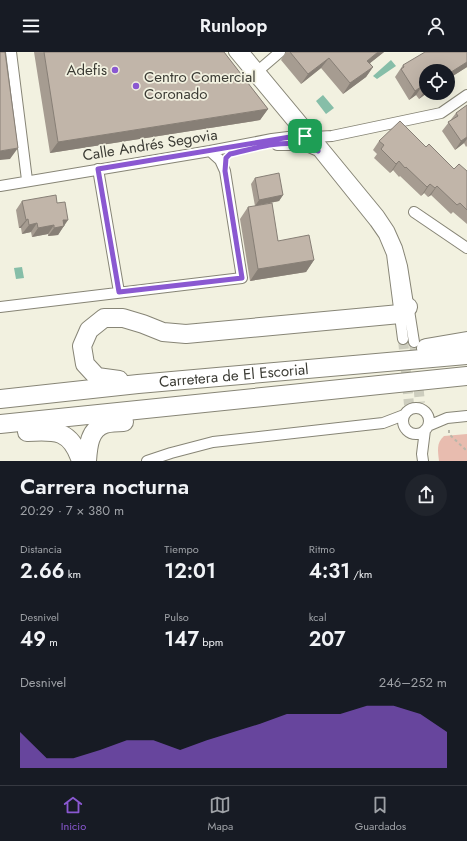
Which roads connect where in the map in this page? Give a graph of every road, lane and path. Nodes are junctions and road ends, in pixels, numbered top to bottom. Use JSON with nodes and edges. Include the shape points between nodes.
{"nodes":[{"id":1,"x":11,"y":52,"type":"edge"},
{"id":2,"x":234,"y":52,"type":"edge"},
{"id":3,"x":244,"y":52,"type":"edge"},
{"id":4,"x":280,"y":52,"type":"edge"},
{"id":5,"x":259,"y":70,"type":"junction"},
{"id":6,"x":467,"y":95,"type":"edge"},
{"id":7,"x":310,"y":137,"type":"junction"},
{"id":8,"x":210,"y":151,"type":"junction"},
{"id":9,"x":318,"y":151,"type":"junction"},
{"id":10,"x":98,"y":169,"type":"junction"},
{"id":11,"x":225,"y":171,"type":"junction"},
{"id":12,"x":27,"y":180,"type":"junction"},
{"id":13,"x":0,"y":186,"type":"edge"},
{"id":14,"x":414,"y":212,"type":"dead end"},
{"id":15,"x":467,"y":248,"type":"edge"},
{"id":16,"x":119,"y":292,"type":"junction"},
{"id":17,"x":0,"y":307,"type":"edge"},
{"id":18,"x":404,"y":310,"type":"junction"},
{"id":19,"x":403,"y":340,"type":"tunnel mouth"},
{"id":20,"x":467,"y":341,"type":"edge"},
{"id":21,"x":414,"y":342,"type":"tunnel mouth"},
{"id":22,"x":467,"y":355,"type":"edge"},
{"id":23,"x":319,"y":368,"type":"junction"},
{"id":24,"x":467,"y":372,"type":"edge"},
{"id":25,"x":467,"y":376,"type":"edge"},
{"id":26,"x":404,"y":383,"type":"junction"},
{"id":27,"x":138,"y":384,"type":"junction"},
{"id":28,"x":317,"y":392,"type":"junction"},
{"id":29,"x":2,"y":399,"type":"edge"},
{"id":30,"x":423,"y":408,"type":"junction"},
{"id":31,"x":407,"y":410,"type":"junction"},
{"id":32,"x":467,"y":416,"type":"edge"},
{"id":33,"x":447,"y":418,"type":"junction"},
{"id":34,"x":383,"y":423,"type":"junction"},
{"id":35,"x":0,"y":424,"type":"edge"},
{"id":36,"x":427,"y":428,"type":"junction"},
{"id":37,"x":409,"y":432,"type":"junction"},
{"id":38,"x":0,"y":433,"type":"edge"},
{"id":39,"x":467,"y":451,"type":"edge"},
{"id":40,"x":423,"y":458,"type":"edge"},
{"id":41,"x":81,"y":461,"type":"edge"},
{"id":42,"x":87,"y":461,"type":"edge"},
{"id":43,"x":147,"y":461,"type":"edge"}],
"edges":[{"from":1,"to":12,"type":"street"},
{"from":2,"to":7,"type":"street"},
{"from":3,"to":5,"type":"street"},
{"from":4,"to":5,"type":"street"},
{"from":5,"to":7,"type":"street"},
{"from":6,"to":7,"type":"street","name":"Calle Andrés Segovia","via":[[441,113],[332,136]]},
{"from":7,"to":8,"type":"street","name":"Calle Andrés Segovia","via":[[272,139]]},
{"from":7,"to":9,"type":"street"},
{"from":7,"to":18,"type":"street","via":[[375,210],[389,230],[402,266]]},
{"from":8,"to":10,"type":"street","name":"Calle Andrés Segovia"},
{"from":8,"to":11,"type":"street","via":[[220,160]]},
{"from":9,"to":11,"type":"street","name":"Calle Andrés Segovia","via":[[304,145],[292,144],[230,154],[226,158]]},
{"from":9,"to":18,"type":"street","via":[[384,235],[392,254]]},
{"from":10,"to":12,"type":"street","name":"Calle Andrés Segovia"},
{"from":10,"to":16,"type":"street"},
{"from":11,"to":16,"type":"street","via":[[242,278]]},
{"from":12,"to":13,"type":"street","name":"Calle Andrés Segovia"},
{"from":14,"to":15,"type":"street"},
{"from":16,"to":17,"type":"street"},
{"from":18,"to":19,"type":"street"},
{"from":18,"to":21,"type":"street"},
{"from":18,"to":27,"type":"highway","via":[[186,334],[163,332],[123,318],[104,318],[89,330],[82,346],[85,364],[97,377]]},
{"from":20,"to":23,"type":"highway"},
{"from":22,"to":23,"type":"highway","name":"Carretera de El Escorial"},
{"from":23,"to":27,"type":"highway","name":"Carretera de El Escorial"},
{"from":24,"to":26,"type":"highway"},
{"from":25,"to":26,"type":"highway"},
{"from":26,"to":28,"type":"highway","name":"Carretera de El Escorial"},
{"from":27,"to":29,"type":"highway","name":"Carretera de El Escorial"},
{"from":28,"to":35,"type":"highway","name":"Carretera de El Escorial"},
{"from":28,"to":42,"type":"highway","via":[[251,406],[105,424],[95,431],[88,445]]},
{"from":30,"to":31,"type":"street"},
{"from":30,"to":33,"type":"street"},
{"from":30,"to":36,"type":"street","via":[[429,418]]},
{"from":31,"to":34,"type":"street"},
{"from":31,"to":37,"type":"street","via":[[403,426]]},
{"from":32,"to":33,"type":"street"},
{"from":33,"to":36,"type":"street"},
{"from":33,"to":39,"type":"path","via":[[449,434]]},
{"from":34,"to":37,"type":"street"},
{"from":34,"to":43,"type":"street","via":[[213,442]]},
{"from":36,"to":37,"type":"street","via":[[417,434]]},
{"from":36,"to":40,"type":"street"},
{"from":37,"to":40,"type":"street"},
{"from":38,"to":41,"type":"highway","via":[[45,430],[58,432],[70,439]]}]}
